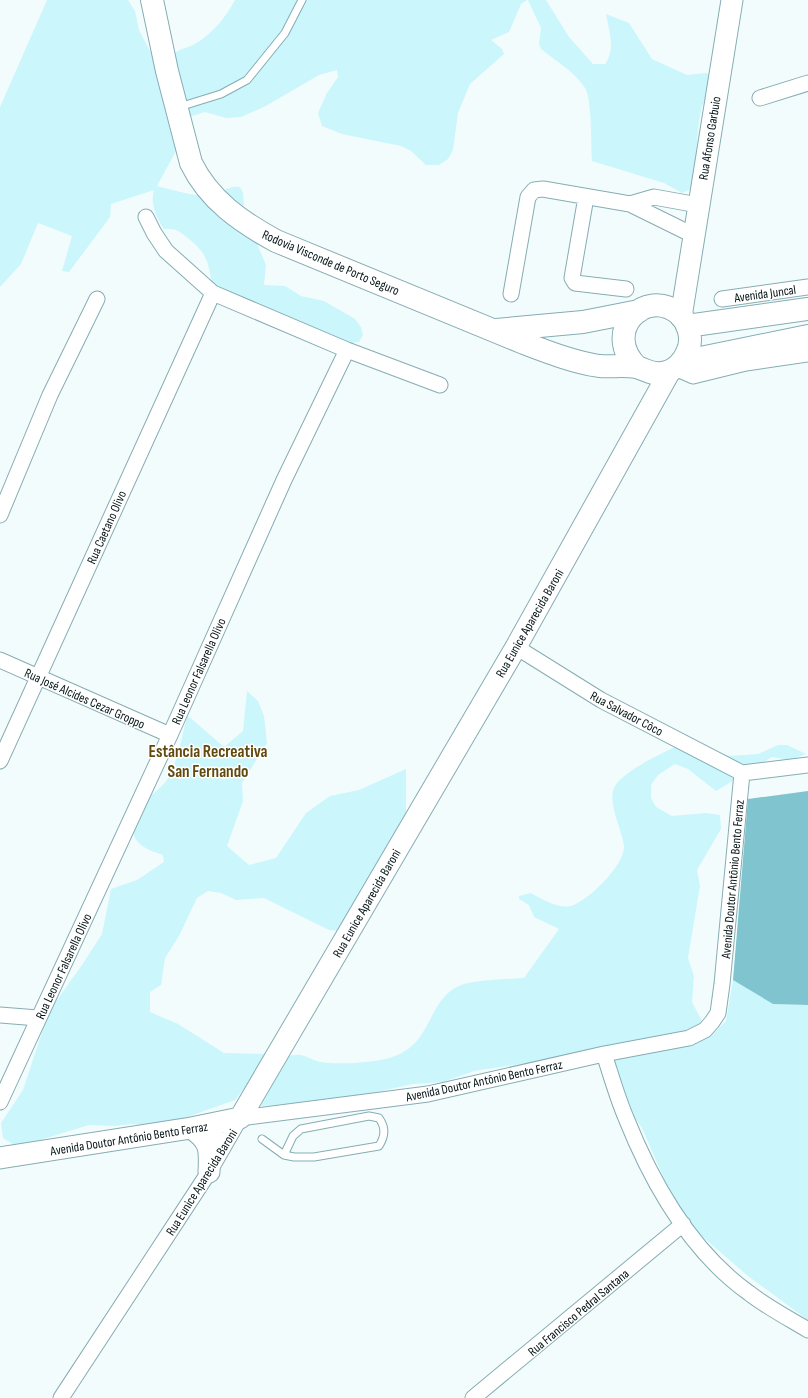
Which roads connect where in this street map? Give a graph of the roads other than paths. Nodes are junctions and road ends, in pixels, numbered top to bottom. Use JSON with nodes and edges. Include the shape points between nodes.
{"nodes":[{"id":1,"x":152,"y":0,"type":"edge"},
{"id":2,"x":302,"y":0,"type":"edge"},
{"id":3,"x":732,"y":0,"type":"edge"},
{"id":4,"x":808,"y":83,"type":"edge"},
{"id":5,"x":760,"y":98,"type":"dead end"},
{"id":6,"x":176,"y":108,"type":"junction"},
{"id":7,"x":586,"y":197,"type":"junction"},
{"id":8,"x":630,"y":204,"type":"junction"},
{"id":9,"x":698,"y":205,"type":"junction"},
{"id":10,"x":146,"y":217,"type":"dead end"},
{"id":11,"x":693,"y":235,"type":"junction"},
{"id":12,"x":808,"y":287,"type":"edge"},
{"id":13,"x":626,"y":289,"type":"dead end"},
{"id":14,"x":213,"y":293,"type":"junction"},
{"id":15,"x":511,"y":294,"type":"dead end"},
{"id":16,"x":97,"y":299,"type":"dead end"},
{"id":17,"x":722,"y":299,"type":"dead end"},
{"id":18,"x":808,"y":309,"type":"edge"},
{"id":19,"x":639,"y":311,"type":"junction"},
{"id":20,"x":678,"y":316,"type":"junction"},
{"id":21,"x":493,"y":330,"type":"junction"},
{"id":22,"x":808,"y":336,"type":"edge"},
{"id":23,"x":347,"y":350,"type":"junction"},
{"id":24,"x":808,"y":354,"type":"edge"},
{"id":25,"x":663,"y":368,"type":"junction"},
{"id":26,"x":440,"y":385,"type":"dead end"},
{"id":27,"x":0,"y":515,"type":"edge"},
{"id":28,"x":516,"y":647,"type":"junction"},
{"id":29,"x":0,"y":660,"type":"edge"},
{"id":30,"x":39,"y":677,"type":"junction"},
{"id":31,"x":170,"y":735,"type":"junction"},
{"id":32,"x":0,"y":761,"type":"edge"},
{"id":33,"x":808,"y":765,"type":"edge"},
{"id":34,"x":742,"y":773,"type":"junction"},
{"id":35,"x":0,"y":1015,"type":"edge"},
{"id":36,"x":38,"y":1018,"type":"junction"},
{"id":37,"x":604,"y":1054,"type":"junction"},
{"id":38,"x":0,"y":1100,"type":"edge"},
{"id":39,"x":240,"y":1118,"type":"junction"},
{"id":40,"x":214,"y":1124,"type":"junction"},
{"id":41,"x":191,"y":1128,"type":"junction"},
{"id":42,"x":262,"y":1138,"type":"dead end"},
{"id":43,"x":284,"y":1155,"type":"junction"},
{"id":44,"x":0,"y":1158,"type":"edge"},
{"id":45,"x":214,"y":1164,"type":"junction"},
{"id":46,"x":683,"y":1224,"type":"junction"},
{"id":47,"x":808,"y":1330,"type":"edge"},
{"id":48,"x":61,"y":1398,"type":"edge"},
{"id":49,"x":473,"y":1398,"type":"edge"}],
"edges":[{"from":1,"to":6,"type":"main road","name":"Rodovia Visconde de Porto Seguro"},
{"from":2,"to":6,"type":"lane","via":[[285,33],[247,80],[221,94]]},
{"from":3,"to":9,"type":"main road","name":"Rua Afonso Garbuio"},
{"from":4,"to":5,"type":"street"},
{"from":6,"to":21,"type":"main road","name":"Rodovia Visconde de Porto Seguro","via":[[196,174],[221,205],[248,226],[276,241]]},
{"from":7,"to":8,"type":"street"},
{"from":7,"to":13,"type":"street","via":[[572,278],[576,283]]},
{"from":7,"to":15,"type":"street","via":[[542,189],[534,190],[528,197]]},
{"from":8,"to":9,"type":"street","via":[[654,197]]},
{"from":8,"to":11,"type":"street"},
{"from":9,"to":11,"type":"main road","name":"Rua Afonso Garbuio"},
{"from":10,"to":14,"type":"street","via":[[166,251]]},
{"from":11,"to":20,"type":"main road","name":"Rua Afonso Garbuio","via":[[685,303]]},
{"from":12,"to":17,"type":"street","name":"Avenida Juncal"},
{"from":14,"to":23,"type":"street"},
{"from":14,"to":30,"type":"street","name":"Rua Caetano Olivo"},
{"from":16,"to":27,"type":"street","via":[[50,395]]},
{"from":18,"to":20,"type":"main road"},
{"from":19,"to":20,"type":"main road","via":[[651,306]]},
{"from":19,"to":21,"type":"main road","name":"Rodovia Visconde de Porto Seguro","via":[[583,322]]},
{"from":19,"to":25,"type":"main road","via":[[627,323],[622,339],[624,350],[629,360]]},
{"from":20,"to":25,"type":"main road","via":[[690,335],[690,345],[687,354]]},
{"from":21,"to":25,"type":"main road","name":"Rodovia Visconde de Porto Seguro","via":[[553,354],[599,366]]},
{"from":22,"to":25,"type":"main road","name":"Rodovia Visconde de Porto Seguro"},
{"from":23,"to":26,"type":"street"},
{"from":23,"to":31,"type":"street","name":"Rua Leonor Falsarella Olivo","via":[[284,480]]},
{"from":24,"to":25,"type":"street","via":[[746,362],[693,376]]},
{"from":25,"to":28,"type":"main road","name":"Rua Eunice Aparecida Baroni","via":[[655,399]]},
{"from":28,"to":34,"type":"street","name":"Rua Salvador Côco","via":[[601,700]]},
{"from":28,"to":39,"type":"main road","name":"Rua Eunice Aparecida Baroni"},
{"from":29,"to":30,"type":"street","name":"Rua José Alcides Cezar Groppo"},
{"from":30,"to":31,"type":"street","name":"Rua José Alcides Cezar Groppo"},
{"from":30,"to":32,"type":"street","name":"Rua Caetano Olivo"},
{"from":31,"to":36,"type":"street","name":"Rua Leonor Falsarella Olivo"},
{"from":33,"to":34,"type":"street"},
{"from":34,"to":37,"type":"street","name":"Avenida Doutor Antônio Bento Ferraz","via":[[718,1013],[705,1030],[689,1038]]},
{"from":35,"to":36,"type":"street"},
{"from":36,"to":38,"type":"street","name":"Rua Leonor Falsarella Olivo"},
{"from":37,"to":39,"type":"street","name":"Avenida Doutor Antônio Bento Ferraz","via":[[428,1094]]},
{"from":37,"to":46,"type":"street","via":[[626,1118],[654,1179]]},
{"from":39,"to":40,"type":"main road","name":"Avenida Doutor Antônio Bento Ferraz"},
{"from":39,"to":45,"type":"street","name":"Rua Eunice Aparecida Baroni"},
{"from":40,"to":41,"type":"main road","name":"Avenida Doutor Antônio Bento Ferraz"},
{"from":40,"to":45,"type":"street"},
{"from":41,"to":44,"type":"main road","name":"Avenida Doutor Antônio Bento Ferraz"},
{"from":41,"to":45,"type":"main road","via":[[208,1144]]},
{"from":42,"to":43,"type":"lane"},
{"from":43,"to":43,"type":"lane","via":[[314,1157],[379,1146],[385,1136],[382,1124],[378,1118],[369,1116],[301,1129],[294,1136]]},
{"from":45,"to":48,"type":"street","name":"Rua Eunice Aparecida Baroni"},
{"from":46,"to":47,"type":"street","via":[[700,1248],[748,1292]]},
{"from":46,"to":49,"type":"street","name":"Rua Francisco Pedral Santana"}]}
